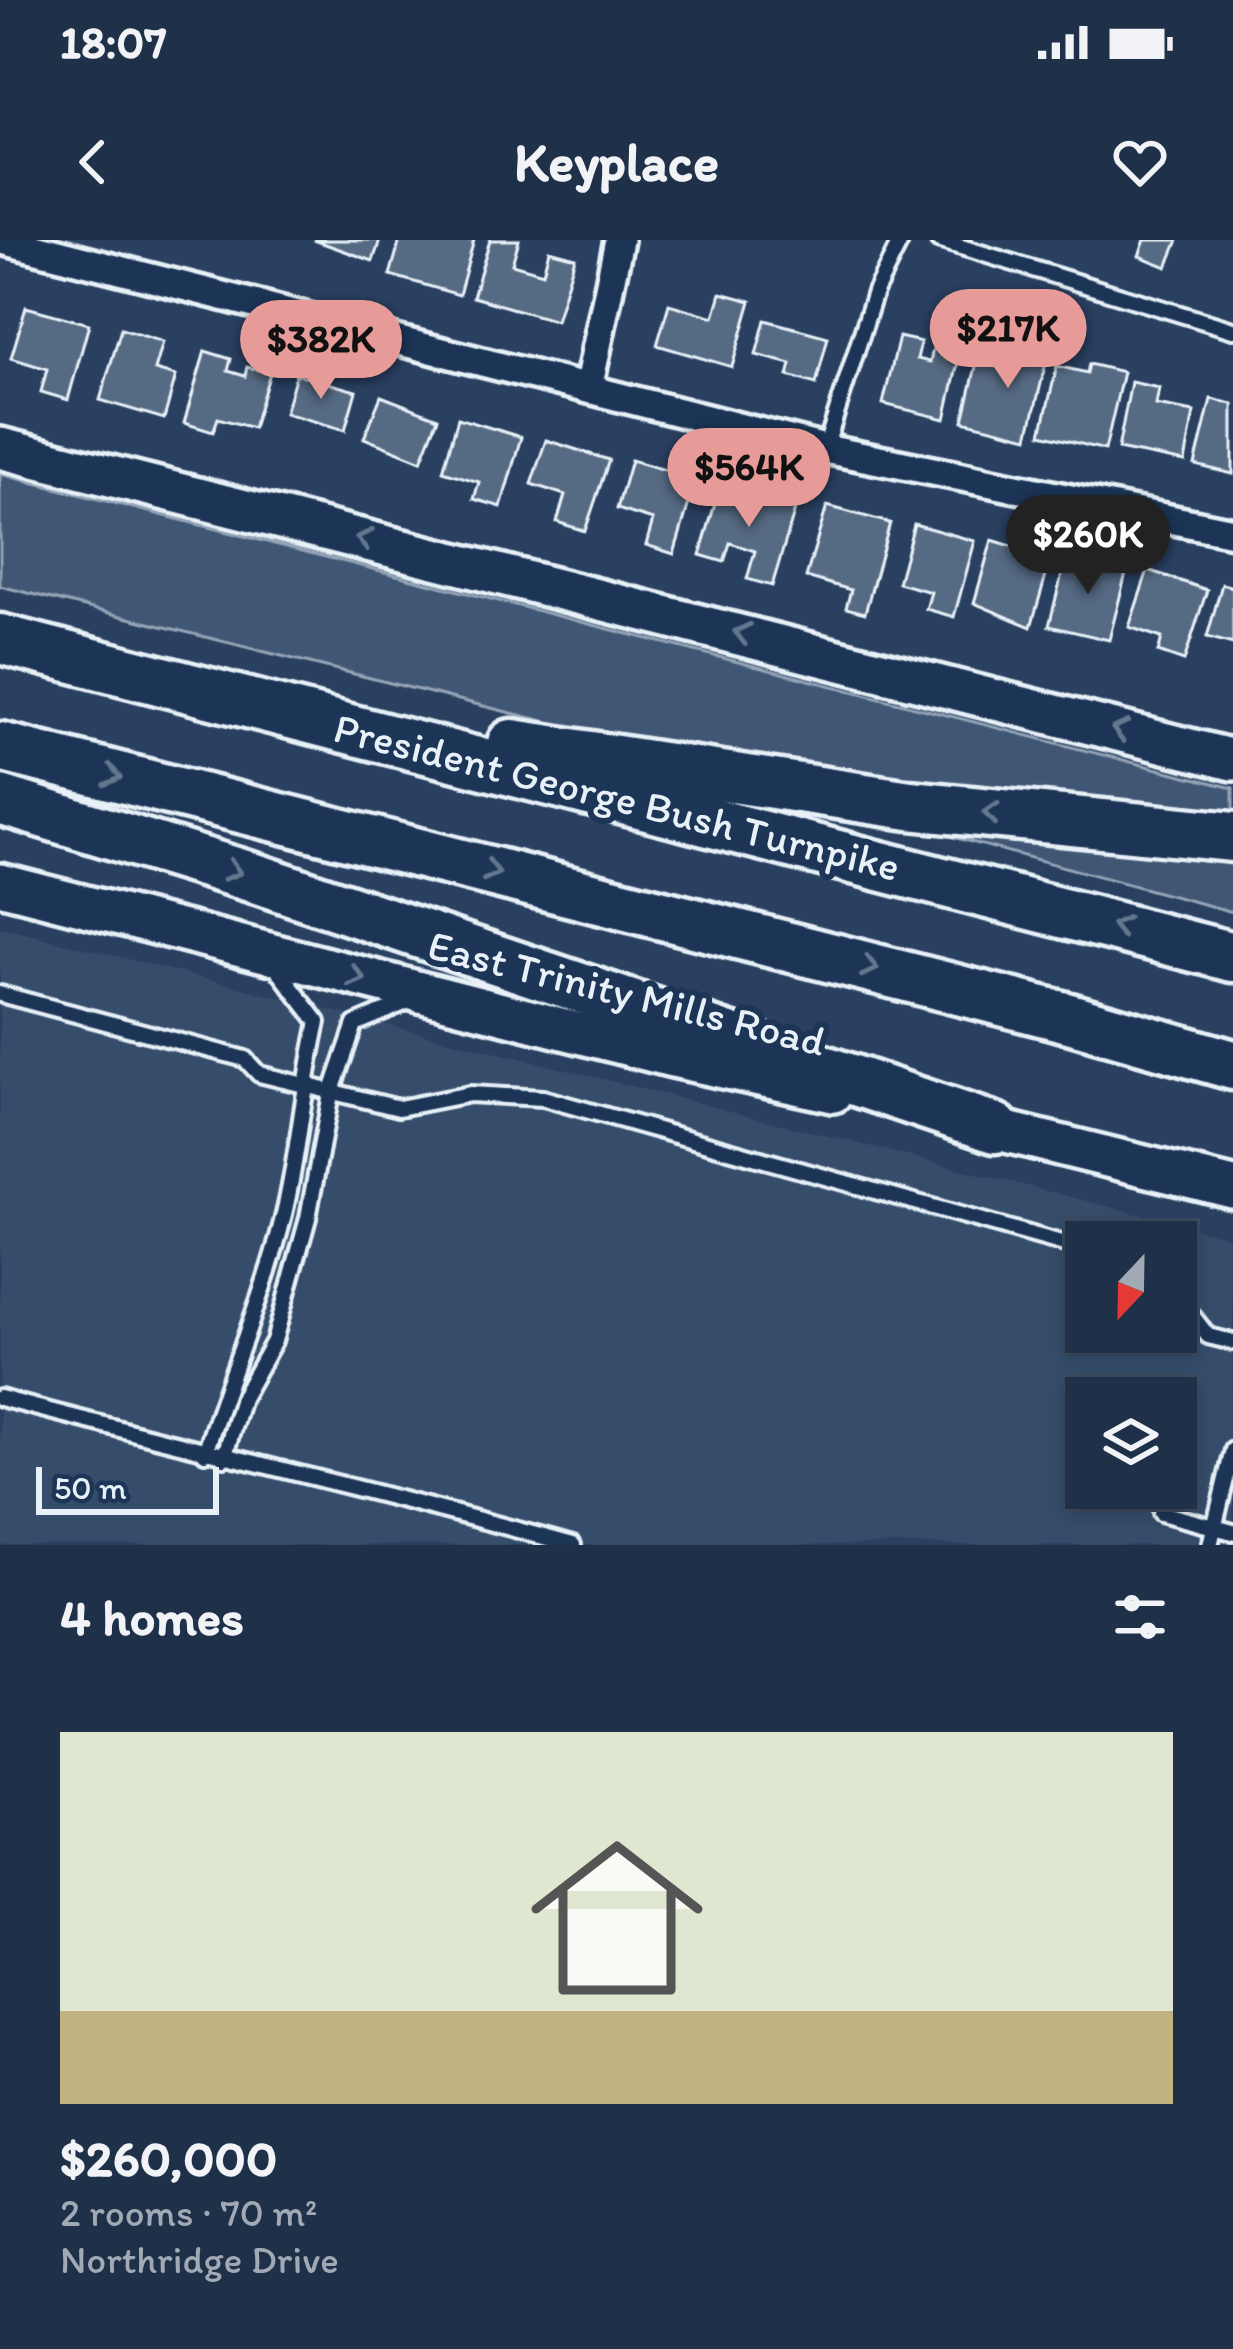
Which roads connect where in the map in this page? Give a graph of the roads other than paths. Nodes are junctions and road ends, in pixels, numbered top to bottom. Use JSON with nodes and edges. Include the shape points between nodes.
{"nodes":[{"id":1,"x":2,"y":240,"type":"edge"},
{"id":2,"x":619,"y":240,"type":"edge"},
{"id":3,"x":901,"y":240,"type":"edge"},
{"id":4,"x":938,"y":240,"type":"edge"},
{"id":5,"x":1233,"y":330,"type":"edge"},
{"id":6,"x":588,"y":389,"type":"junction"},
{"id":7,"x":0,"y":448,"type":"edge"},
{"id":8,"x":825,"y":449,"type":"junction"},
{"id":9,"x":1233,"y":532,"type":"edge"},
{"id":10,"x":0,"y":639,"type":"edge"},
{"id":11,"x":329,"y":723,"type":"junction"},
{"id":12,"x":0,"y":747,"type":"edge"},
{"id":13,"x":1233,"y":760,"type":"edge"},
{"id":14,"x":0,"y":800,"type":"edge"},
{"id":15,"x":1233,"y":838,"type":"edge"},
{"id":16,"x":0,"y":884,"type":"edge"},
{"id":17,"x":265,"y":953,"type":"junction"},
{"id":18,"x":1233,"y":957,"type":"edge"},
{"id":19,"x":0,"y":994,"type":"edge"},
{"id":20,"x":424,"y":994,"type":"junction"},
{"id":21,"x":1233,"y":1065,"type":"edge"},
{"id":22,"x":303,"y":1087,"type":"junction"},
{"id":23,"x":331,"y":1094,"type":"junction"},
{"id":24,"x":994,"y":1128,"type":"junction"},
{"id":25,"x":1233,"y":1188,"type":"edge"},
{"id":26,"x":1065,"y":1244,"type":"edge"},
{"id":27,"x":1197,"y":1322,"type":"edge"},
{"id":28,"x":1233,"y":1342,"type":"edge"},
{"id":29,"x":0,"y":1398,"type":"edge"},
{"id":30,"x":1233,"y":1450,"type":"edge"},
{"id":31,"x":205,"y":1453,"type":"junction"},
{"id":32,"x":224,"y":1458,"type":"junction"},
{"id":33,"x":1161,"y":1514,"type":"dead end"},
{"id":34,"x":1214,"y":1528,"type":"junction"},
{"id":35,"x":1233,"y":1532,"type":"edge"},
{"id":36,"x":573,"y":1545,"type":"edge"},
{"id":37,"x":1210,"y":1545,"type":"edge"}],
"edges":[{"from":1,"to":6,"type":"street"},
{"from":2,"to":6,"type":"street"},
{"from":3,"to":8,"type":"lane","via":[[875,292]]},
{"from":4,"to":5,"type":"lane"},
{"from":6,"to":8,"type":"street"},
{"from":13,"to":7,"type":"main road","one_way":true},
{"from":8,"to":9,"type":"street"},
{"from":10,"to":11,"type":"highway","name":"President George Bush Turnpike"},
{"from":15,"to":11,"type":"highway","one_way":true,"via":[[910,805],[598,754]]},
{"from":18,"to":11,"type":"highway","name":"President George Bush Turnpike","one_way":true},
{"from":12,"to":21,"type":"highway","one_way":true},
{"from":14,"to":24,"type":"highway","one_way":true},
{"from":16,"to":17,"type":"main road","name":"East Trinity Mills Road"},
{"from":17,"to":20,"type":"main road","name":"East Trinity Mills Road","one_way":true},
{"from":17,"to":22,"type":"lane","via":[[318,1022]]},
{"from":19,"to":22,"type":"lane","via":[[245,1059],[259,1074]]},
{"from":20,"to":23,"type":"lane","via":[[355,1024]]},
{"from":20,"to":24,"type":"main road","name":"East Trinity Mills Road"},
{"from":22,"to":23,"type":"lane"},
{"from":22,"to":31,"type":"lane","via":[[285,1210]]},
{"from":23,"to":26,"type":"lane","via":[[399,1108],[470,1094],[543,1098]]},
{"from":23,"to":32,"type":"lane","via":[[274,1340],[242,1398]]},
{"from":24,"to":25,"type":"main road","name":"East Trinity Mills Road"},
{"from":27,"to":28,"type":"lane","via":[[1208,1336]]},
{"from":29,"to":31,"type":"lane"},
{"from":30,"to":34,"type":"lane"},
{"from":31,"to":32,"type":"lane"},
{"from":32,"to":36,"type":"lane"},
{"from":33,"to":34,"type":"lane"},
{"from":34,"to":35,"type":"lane"},
{"from":34,"to":37,"type":"lane"}]}
